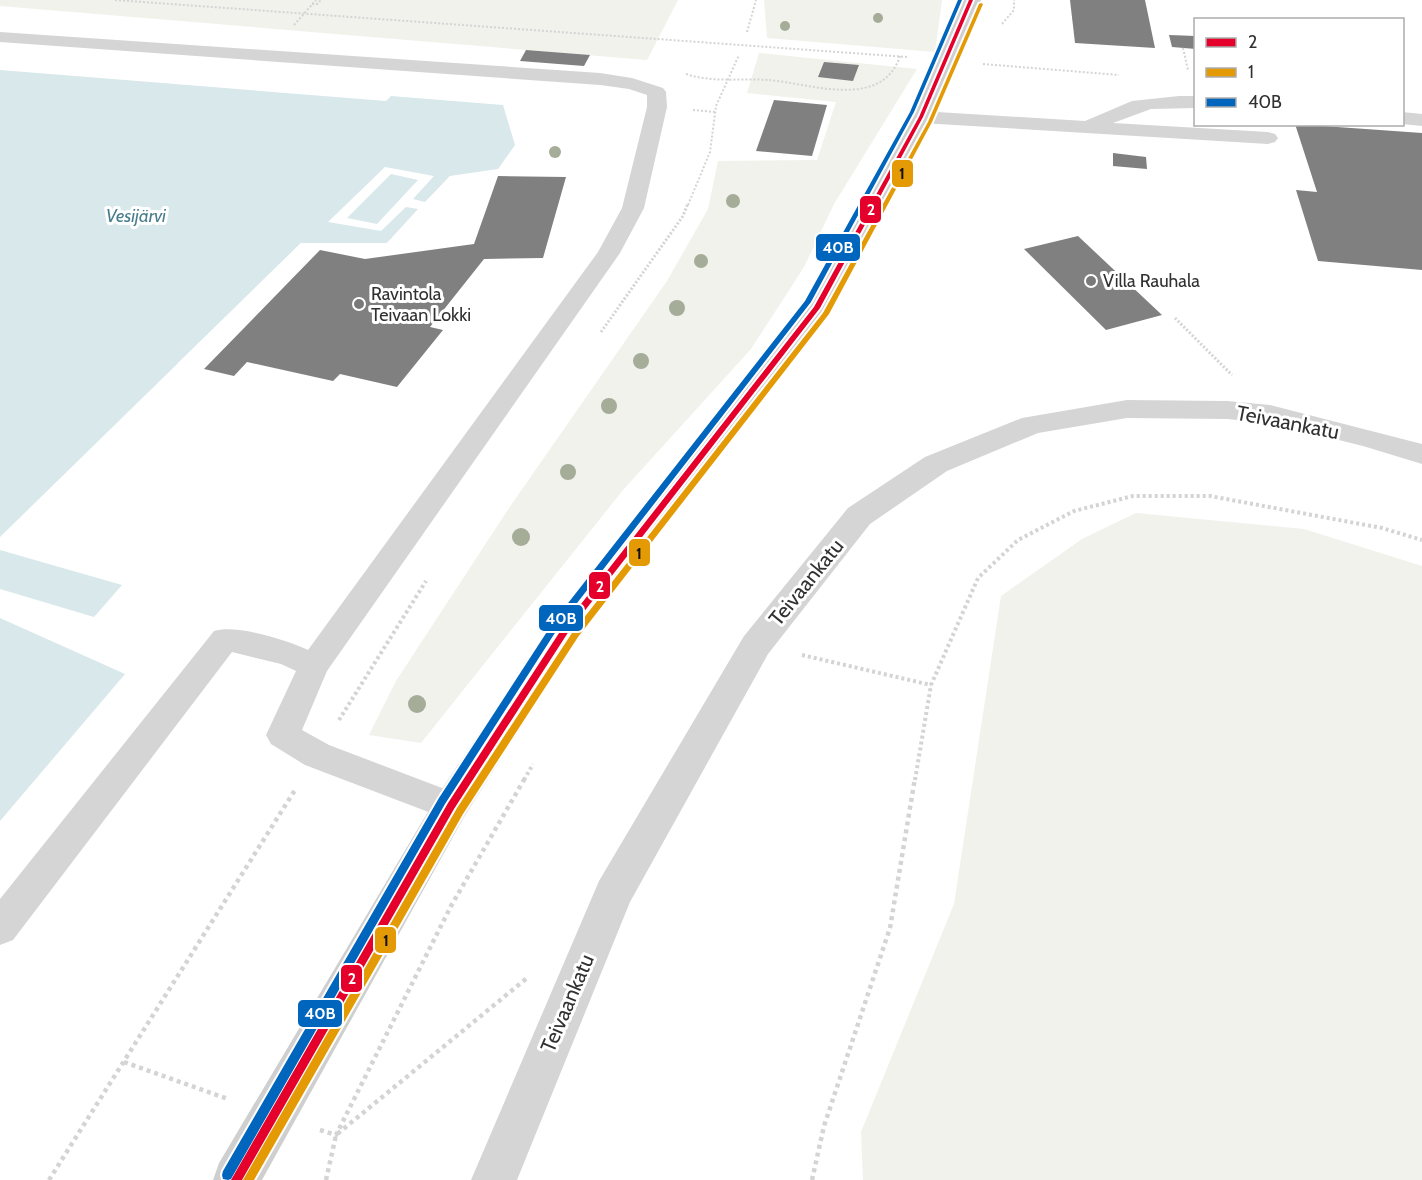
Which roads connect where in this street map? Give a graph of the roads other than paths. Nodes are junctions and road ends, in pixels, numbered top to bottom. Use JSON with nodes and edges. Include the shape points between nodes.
{"nodes":[{"id":1,"x":971,"y":0,"type":"edge"},
{"id":2,"x":0,"y":37,"type":"edge"},
{"id":3,"x":1194,"y":102,"type":"edge"},
{"id":4,"x":921,"y":117,"type":"junction"},
{"id":5,"x":1404,"y":118,"type":"edge"},
{"id":6,"x":1422,"y":120,"type":"edge"},
{"id":7,"x":1087,"y":128,"type":"junction"},
{"id":8,"x":1268,"y":138,"type":"dead end"},
{"id":9,"x":1422,"y":453,"type":"edge"},
{"id":10,"x":314,"y":666,"type":"junction"},
{"id":11,"x":451,"y":807,"type":"junction"},
{"id":12,"x":0,"y":928,"type":"edge"},
{"id":13,"x":236,"y":1180,"type":"edge"},
{"id":14,"x":494,"y":1180,"type":"edge"}],
"edges":[{"from":1,"to":4,"type":"main road"},
{"from":2,"to":10,"type":"lane","via":[[600,79],[656,92],[657,107],[633,208],[609,253]]},
{"from":3,"to":7,"type":"lane","via":[[1148,102]]},
{"from":4,"to":7,"type":"lane"},
{"from":4,"to":11,"type":"main road","via":[[817,308],[566,629]]},
{"from":5,"to":6,"type":"lane"},
{"from":7,"to":8,"type":"lane"},
{"from":9,"to":14,"type":"street","name":"Teivaankatu","via":[[1270,414],[1127,410],[1032,425],[936,464],[859,516],[756,645],[613,894]]},
{"from":10,"to":11,"type":"lane","via":[[283,735],[317,755]]},
{"from":10,"to":12,"type":"lane","via":[[288,654],[225,639]]},
{"from":11,"to":13,"type":"main road"}]}
